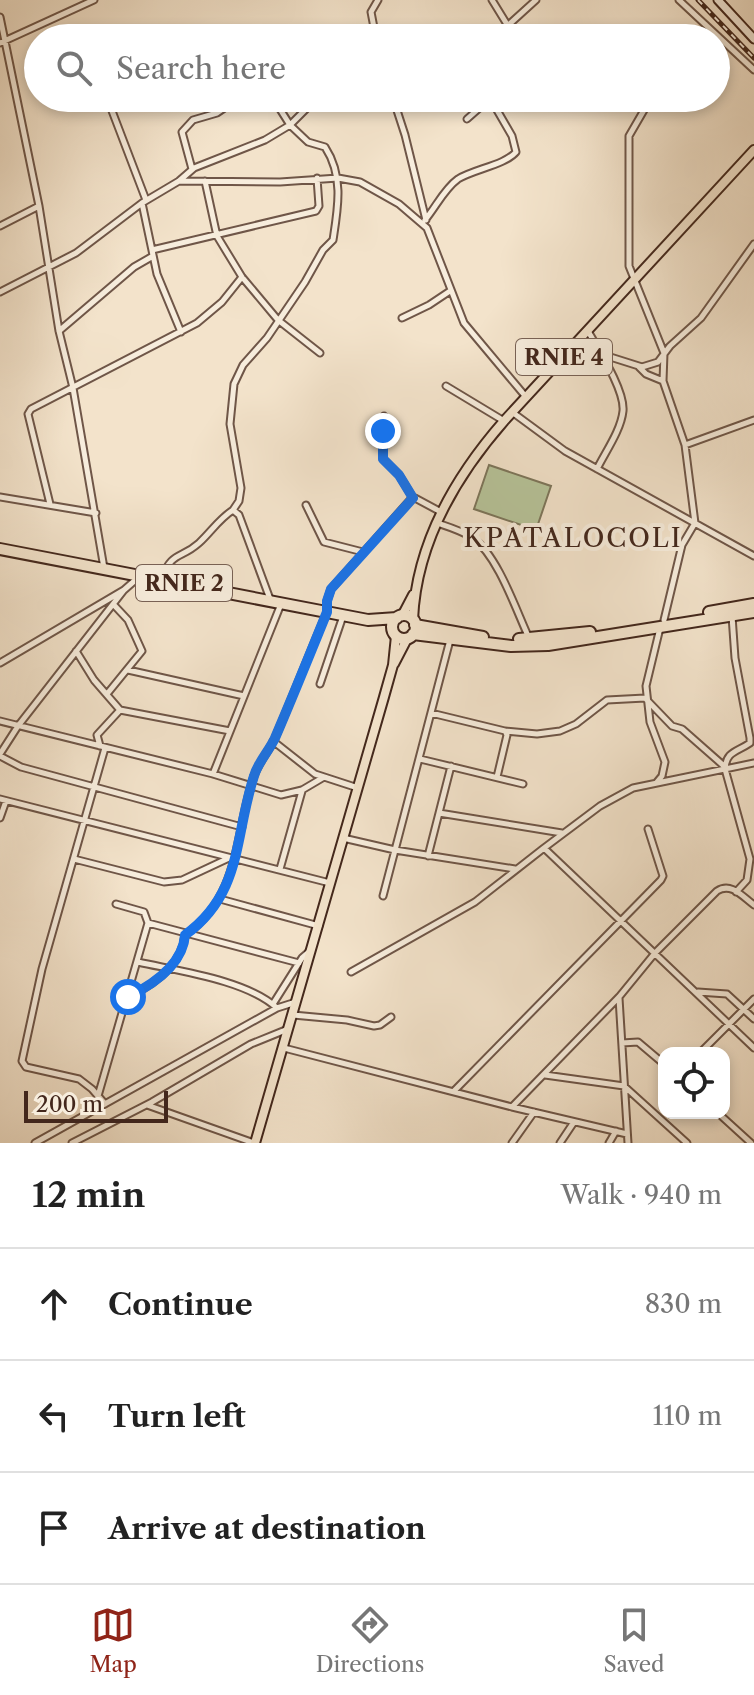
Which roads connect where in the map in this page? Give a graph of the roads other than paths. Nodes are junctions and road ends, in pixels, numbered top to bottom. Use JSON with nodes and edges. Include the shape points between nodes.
{"nodes":[{"id":1,"x":94,"y":0,"type":"edge"},
{"id":2,"x":368,"y":0,"type":"edge"},
{"id":3,"x":492,"y":0,"type":"edge"},
{"id":4,"x":536,"y":0,"type":"edge"},
{"id":5,"x":679,"y":0,"type":"edge"},
{"id":6,"x":718,"y":0,"type":"edge"},
{"id":7,"x":375,"y":3,"type":"edge"},
{"id":8,"x":0,"y":17,"type":"edge"},
{"id":9,"x":42,"y":24,"type":"edge"},
{"id":10,"x":373,"y":24,"type":"edge"},
{"id":11,"x":507,"y":24,"type":"edge"},
{"id":12,"x":510,"y":24,"type":"edge"},
{"id":13,"x":702,"y":24,"type":"edge"},
{"id":14,"x":24,"y":32,"type":"edge"},
{"id":15,"x":754,"y":39,"type":"edge"},
{"id":16,"x":3,"y":42,"type":"edge"},
{"id":17,"x":730,"y":51,"type":"edge"},
{"id":18,"x":754,"y":70,"type":"edge"},
{"id":19,"x":112,"y":112,"type":"edge"},
{"id":20,"x":218,"y":112,"type":"edge"},
{"id":21,"x":282,"y":112,"type":"edge"},
{"id":22,"x":303,"y":112,"type":"edge"},
{"id":23,"x":398,"y":112,"type":"edge"},
{"id":24,"x":475,"y":112,"type":"edge"},
{"id":25,"x":499,"y":112,"type":"edge"},
{"id":26,"x":643,"y":112,"type":"edge"},
{"id":27,"x":467,"y":119,"type":"dead end"},
{"id":28,"x":290,"y":125,"type":"junction"},
{"id":29,"x":754,"y":150,"type":"edge"},
{"id":30,"x":192,"y":169,"type":"junction"},
{"id":31,"x":317,"y":178,"type":"junction"},
{"id":32,"x":338,"y":178,"type":"junction"},
{"id":33,"x":179,"y":181,"type":"junction"},
{"id":34,"x":205,"y":181,"type":"junction"},
{"id":35,"x":144,"y":201,"type":"junction"},
{"id":36,"x":39,"y":206,"type":"junction"},
{"id":37,"x":425,"y":220,"type":"junction"},
{"id":38,"x":0,"y":226,"type":"edge"},
{"id":39,"x":427,"y":228,"type":"junction"},
{"id":40,"x":217,"y":236,"type":"junction"},
{"id":41,"x":754,"y":244,"type":"edge"},
{"id":42,"x":152,"y":253,"type":"junction"},
{"id":43,"x":49,"y":269,"type":"junction"},
{"id":44,"x":242,"y":277,"type":"junction"},
{"id":45,"x":633,"y":282,"type":"junction"},
{"id":46,"x":450,"y":291,"type":"junction"},
{"id":47,"x":0,"y":292,"type":"edge"},
{"id":48,"x":402,"y":318,"type":"dead end"},
{"id":49,"x":278,"y":320,"type":"junction"},
{"id":50,"x":59,"y":331,"type":"junction"},
{"id":51,"x":588,"y":331,"type":"junction"},
{"id":52,"x":181,"y":332,"type":"junction"},
{"id":53,"x":320,"y":353,"type":"dead end"},
{"id":54,"x":664,"y":353,"type":"junction"},
{"id":55,"x":604,"y":355,"type":"junction"},
{"id":56,"x":638,"y":366,"type":"junction"},
{"id":57,"x":663,"y":381,"type":"junction"},
{"id":58,"x":446,"y":386,"type":"dead end"},
{"id":59,"x":73,"y":388,"type":"junction"},
{"id":60,"x":526,"y":397,"type":"junction"},
{"id":61,"x":512,"y":412,"type":"junction"},
{"id":62,"x":384,"y":416,"type":"dead end"},
{"id":63,"x":754,"y":420,"type":"edge"},
{"id":64,"x":504,"y":421,"type":"junction"},
{"id":65,"x":685,"y":445,"type":"junction"},
{"id":66,"x":597,"y":469,"type":"junction"},
{"id":67,"x":0,"y":497,"type":"edge"},
{"id":68,"x":413,"y":498,"type":"junction"},
{"id":69,"x":50,"y":504,"type":"junction"},
{"id":70,"x":306,"y":505,"type":"dead end"},
{"id":71,"x":233,"y":510,"type":"junction"},
{"id":72,"x":96,"y":513,"type":"junction"},
{"id":73,"x":442,"y":513,"type":"junction"},
{"id":74,"x":437,"y":523,"type":"junction"},
{"id":75,"x":695,"y":523,"type":"junction"},
{"id":76,"x":0,"y":549,"type":"edge"},
{"id":77,"x":363,"y":552,"type":"junction"},
{"id":78,"x":754,"y":556,"type":"edge"},
{"id":79,"x":104,"y":569,"type":"junction"},
{"id":80,"x":141,"y":575,"type":"junction"},
{"id":81,"x":161,"y":579,"type":"junction"},
{"id":82,"x":124,"y":590,"type":"junction"},
{"id":83,"x":276,"y":602,"type":"junction"},
{"id":84,"x":113,"y":604,"type":"junction"},
{"id":85,"x":754,"y":604,"type":"edge"},
{"id":86,"x":327,"y":612,"type":"junction"},
{"id":87,"x":754,"y":612,"type":"edge"},
{"id":88,"x":343,"y":615,"type":"junction"},
{"id":89,"x":732,"y":615,"type":"junction"},
{"id":90,"x":368,"y":620,"type":"junction"},
{"id":91,"x":662,"y":624,"type":"junction"},
{"id":92,"x":405,"y":628,"type":"junction"},
{"id":93,"x":529,"y":639,"type":"junction"},
{"id":94,"x":450,"y":640,"type":"junction"},
{"id":95,"x":76,"y":651,"type":"junction"},
{"id":96,"x":0,"y":663,"type":"edge"},
{"id":97,"x":128,"y":670,"type":"junction"},
{"id":98,"x":320,"y":684,"type":"dead end"},
{"id":99,"x":107,"y":694,"type":"junction"},
{"id":100,"x":244,"y":696,"type":"junction"},
{"id":101,"x":645,"y":698,"type":"junction"},
{"id":102,"x":120,"y":710,"type":"junction"},
{"id":103,"x":431,"y":713,"type":"junction"},
{"id":104,"x":0,"y":721,"type":"edge"},
{"id":105,"x":18,"y":726,"type":"junction"},
{"id":106,"x":230,"y":731,"type":"junction"},
{"id":107,"x":505,"y":731,"type":"junction"},
{"id":108,"x":273,"y":741,"type":"junction"},
{"id":109,"x":103,"y":747,"type":"junction"},
{"id":110,"x":0,"y":755,"type":"edge"},
{"id":111,"x":420,"y":759,"type":"junction"},
{"id":112,"x":754,"y":763,"type":"edge"},
{"id":113,"x":451,"y":766,"type":"junction"},
{"id":114,"x":725,"y":768,"type":"junction"},
{"id":115,"x":213,"y":774,"type":"junction"},
{"id":116,"x":324,"y":777,"type":"junction"},
{"id":117,"x":497,"y":777,"type":"junction"},
{"id":118,"x":523,"y":784,"type":"dead end"},
{"id":119,"x":656,"y":784,"type":"junction"},
{"id":120,"x":96,"y":786,"type":"junction"},
{"id":121,"x":252,"y":786,"type":"junction"},
{"id":122,"x":358,"y":788,"type":"junction"},
{"id":123,"x":302,"y":790,"type":"junction"},
{"id":124,"x":3,"y":800,"type":"edge"},
{"id":125,"x":439,"y":813,"type":"junction"},
{"id":126,"x":0,"y":818,"type":"edge"},
{"id":127,"x":86,"y":821,"type":"junction"},
{"id":128,"x":242,"y":827,"type":"junction"},
{"id":129,"x":648,"y":829,"type":"dead end"},
{"id":130,"x":563,"y":833,"type":"junction"},
{"id":131,"x":343,"y":838,"type":"junction"},
{"id":132,"x":544,"y":848,"type":"junction"},
{"id":133,"x":395,"y":850,"type":"junction"},
{"id":134,"x":428,"y":856,"type":"junction"},
{"id":135,"x":233,"y":858,"type":"junction"},
{"id":136,"x":74,"y":859,"type":"junction"},
{"id":137,"x":280,"y":869,"type":"junction"},
{"id":138,"x":516,"y":870,"type":"junction"},
{"id":139,"x":331,"y":884,"type":"junction"},
{"id":140,"x":736,"y":892,"type":"junction"},
{"id":141,"x":383,"y":896,"type":"dead end"},
{"id":142,"x":220,"y":899,"type":"junction"},
{"id":143,"x":116,"y":904,"type":"dead end"},
{"id":144,"x":754,"y":905,"type":"edge"},
{"id":145,"x":621,"y":920,"type":"junction"},
{"id":146,"x":148,"y":923,"type":"junction"},
{"id":147,"x":319,"y":926,"type":"junction"},
{"id":148,"x":189,"y":932,"type":"junction"},
{"id":149,"x":311,"y":951,"type":"junction"},
{"id":150,"x":655,"y":953,"type":"junction"},
{"id":151,"x":138,"y":962,"type":"junction"},
{"id":152,"x":299,"y":963,"type":"junction"},
{"id":153,"x":167,"y":969,"type":"junction"},
{"id":154,"x":351,"y":972,"type":"dead end"},
{"id":155,"x":697,"y":992,"type":"junction"},
{"id":156,"x":128,"y":997,"type":"junction"},
{"id":157,"x":619,"y":997,"type":"junction"},
{"id":158,"x":754,"y":999,"type":"edge"},
{"id":159,"x":297,"y":1001,"type":"junction"},
{"id":160,"x":275,"y":1006,"type":"junction"},
{"id":161,"x":744,"y":1009,"type":"junction"},
{"id":162,"x":293,"y":1015,"type":"junction"},
{"id":163,"x":391,"y":1017,"type":"dead end"},
{"id":164,"x":754,"y":1019,"type":"edge"},
{"id":165,"x":728,"y":1024,"type":"junction"},
{"id":166,"x":289,"y":1028,"type":"junction"},
{"id":167,"x":622,"y":1043,"type":"junction"},
{"id":168,"x":706,"y":1047,"type":"edge"},
{"id":169,"x":284,"y":1048,"type":"junction"},
{"id":170,"x":754,"y":1048,"type":"edge"},
{"id":171,"x":658,"y":1059,"type":"edge"},
{"id":172,"x":545,"y":1075,"type":"junction"},
{"id":173,"x":624,"y":1086,"type":"junction"},
{"id":174,"x":453,"y":1092,"type":"junction"},
{"id":175,"x":98,"y":1096,"type":"junction"},
{"id":176,"x":105,"y":1104,"type":"junction"},
{"id":177,"x":146,"y":1105,"type":"junction"},
{"id":178,"x":512,"y":1107,"type":"junction"},
{"id":179,"x":534,"y":1112,"type":"junction"},
{"id":180,"x":725,"y":1119,"type":"edge"},
{"id":181,"x":574,"y":1122,"type":"junction"},
{"id":182,"x":616,"y":1131,"type":"junction"},
{"id":183,"x":627,"y":1134,"type":"junction"},
{"id":184,"x":35,"y":1143,"type":"edge"},
{"id":185,"x":72,"y":1143,"type":"edge"},
{"id":186,"x":254,"y":1143,"type":"edge"},
{"id":187,"x":512,"y":1143,"type":"edge"},
{"id":188,"x":560,"y":1143,"type":"edge"},
{"id":189,"x":609,"y":1143,"type":"edge"},
{"id":190,"x":628,"y":1143,"type":"edge"},
{"id":191,"x":687,"y":1143,"type":"edge"},
{"id":192,"x":751,"y":1143,"type":"edge"}],
"edges":[{"from":1,"to":9,"type":"street"},
{"from":2,"to":7,"type":"street"},
{"from":3,"to":11,"type":"street"},
{"from":4,"to":12,"type":"street"},
{"from":5,"to":13,"type":"street"},
{"from":6,"to":15,"type":"street"},
{"from":7,"to":10,"type":"street"},
{"from":8,"to":16,"type":"street"},
{"from":14,"to":16,"type":"street"},
{"from":16,"to":36,"type":"street"},
{"from":17,"to":18,"type":"street"},
{"from":19,"to":35,"type":"street"},
{"from":20,"to":30,"type":"street","via":[[196,118],[182,132]]},
{"from":21,"to":28,"type":"street"},
{"from":22,"to":28,"type":"street"},
{"from":23,"to":37,"type":"street"},
{"from":24,"to":27,"type":"street"},
{"from":25,"to":37,"type":"street","via":[[516,152],[453,183]]},
{"from":26,"to":45,"type":"street","via":[[629,136],[628,260]]},
{"from":28,"to":30,"type":"street"},
{"from":28,"to":32,"type":"street","via":[[308,142],[325,147]]},
{"from":29,"to":45,"type":"main road","number":"RNIE 4"},
{"from":30,"to":33,"type":"street"},
{"from":31,"to":32,"type":"street"},
{"from":31,"to":34,"type":"street"},
{"from":31,"to":40,"type":"street","via":[[316,211]]},
{"from":32,"to":39,"type":"street","via":[[368,186]]},
{"from":32,"to":49,"type":"street","via":[[333,240]]},
{"from":33,"to":34,"type":"street"},
{"from":33,"to":35,"type":"street"},
{"from":34,"to":40,"type":"street"},
{"from":35,"to":42,"type":"street"},
{"from":35,"to":43,"type":"street"},
{"from":36,"to":38,"type":"street"},
{"from":36,"to":43,"type":"street"},
{"from":37,"to":39,"type":"street"},
{"from":39,"to":46,"type":"street"},
{"from":40,"to":42,"type":"street"},
{"from":40,"to":44,"type":"street"},
{"from":41,"to":54,"type":"street","via":[[701,318]]},
{"from":42,"to":50,"type":"street"},
{"from":42,"to":52,"type":"street"},
{"from":43,"to":47,"type":"street"},
{"from":43,"to":50,"type":"street"},
{"from":44,"to":49,"type":"street"},
{"from":44,"to":52,"type":"street","via":[[212,312]]},
{"from":45,"to":51,"type":"main road","number":"RNIE 4"},
{"from":45,"to":54,"type":"street"},
{"from":46,"to":48,"type":"street"},
{"from":46,"to":60,"type":"street","via":[[464,323]]},
{"from":49,"to":53,"type":"street"},
{"from":49,"to":71,"type":"street","via":[[234,384],[230,424],[241,488]]},
{"from":50,"to":59,"type":"street"},
{"from":51,"to":55,"type":"street"},
{"from":51,"to":60,"type":"main road","number":"RNIE 4"},
{"from":52,"to":59,"type":"street"},
{"from":54,"to":56,"type":"street","via":[[653,365]]},
{"from":54,"to":57,"type":"street"},
{"from":55,"to":56,"type":"street"},
{"from":55,"to":66,"type":"street","via":[[624,408]]},
{"from":56,"to":57,"type":"street"},
{"from":57,"to":65,"type":"street"},
{"from":58,"to":64,"type":"street"},
{"from":59,"to":69,"type":"street","via":[[28,414]]},
{"from":59,"to":72,"type":"street"},
{"from":60,"to":61,"type":"main road","number":"RNIE 4"},
{"from":61,"to":64,"type":"main road","number":"RNIE 4"},
{"from":61,"to":66,"type":"street"},
{"from":62,"to":68,"type":"street","via":[[383,459]]},
{"from":63,"to":65,"type":"street"},
{"from":64,"to":73,"type":"main road","number":"RNIE 4","via":[[467,468]]},
{"from":65,"to":75,"type":"street"},
{"from":66,"to":75,"type":"street"},
{"from":67,"to":69,"type":"street"},
{"from":68,"to":73,"type":"street"},
{"from":68,"to":77,"type":"street"},
{"from":69,"to":72,"type":"street"},
{"from":70,"to":77,"type":"street","via":[[324,542]]},
{"from":71,"to":81,"type":"street","via":[[195,546],[173,558]]},
{"from":71,"to":83,"type":"street"},
{"from":72,"to":79,"type":"street"},
{"from":73,"to":74,"type":"main road","number":"RNIE 4"},
{"from":74,"to":92,"type":"main road","number":"RNIE 4"},
{"from":74,"to":93,"type":"street","via":[[480,545]]},
{"from":75,"to":78,"type":"street"},
{"from":75,"to":91,"type":"street","via":[[682,545]]},
{"from":76,"to":79,"type":"highway","number":"RNIE 2"},
{"from":77,"to":86,"type":"street","via":[[331,589]]},
{"from":79,"to":80,"type":"highway","number":"RNIE 2"},
{"from":80,"to":81,"type":"highway","number":"RNIE 2"},
{"from":80,"to":82,"type":"street"},
{"from":81,"to":83,"type":"highway","number":"RNIE 2"},
{"from":82,"to":84,"type":"street"},
{"from":82,"to":96,"type":"street"},
{"from":83,"to":86,"type":"highway","number":"RNIE 2"},
{"from":83,"to":100,"type":"street"},
{"from":84,"to":95,"type":"street"},
{"from":84,"to":97,"type":"street","via":[[128,620],[142,651]]},
{"from":85,"to":91,"type":"highway"},
{"from":86,"to":88,"type":"highway","number":"RNIE 2"},
{"from":86,"to":108,"type":"street"},
{"from":87,"to":89,"type":"highway"},
{"from":88,"to":90,"type":"highway","number":"RNIE 2"},
{"from":88,"to":98,"type":"street"},
{"from":89,"to":91,"type":"highway"},
{"from":89,"to":114,"type":"street","via":[[750,738],[727,756]]},
{"from":90,"to":92,"type":"highway"},
{"from":90,"to":92,"type":"highway"},
{"from":91,"to":93,"type":"highway"},
{"from":91,"to":94,"type":"highway","via":[[548,645]]},
{"from":91,"to":101,"type":"street"},
{"from":92,"to":93,"type":"highway"},
{"from":92,"to":94,"type":"highway"},
{"from":92,"to":122,"type":"main road","number":"RNIE 4"},
{"from":94,"to":103,"type":"street"},
{"from":95,"to":99,"type":"street"},
{"from":95,"to":105,"type":"street"},
{"from":97,"to":99,"type":"street"},
{"from":97,"to":100,"type":"street"},
{"from":99,"to":102,"type":"street"},
{"from":100,"to":106,"type":"street"},
{"from":101,"to":107,"type":"street","via":[[607,700],[560,731]]},
{"from":101,"to":114,"type":"street"},
{"from":101,"to":119,"type":"street","via":[[665,762]]},
{"from":102,"to":106,"type":"street"},
{"from":102,"to":109,"type":"street","via":[[97,735]]},
{"from":103,"to":107,"type":"street"},
{"from":103,"to":111,"type":"street"},
{"from":104,"to":105,"type":"street"},
{"from":105,"to":109,"type":"street"},
{"from":105,"to":110,"type":"street"},
{"from":106,"to":115,"type":"street"},
{"from":107,"to":117,"type":"street"},
{"from":108,"to":116,"type":"street"},
{"from":108,"to":121,"type":"street"},
{"from":109,"to":115,"type":"street"},
{"from":109,"to":120,"type":"street"},
{"from":110,"to":120,"type":"street","via":[[21,767]]},
{"from":111,"to":113,"type":"street"},
{"from":111,"to":133,"type":"street"},
{"from":112,"to":114,"type":"street"},
{"from":113,"to":117,"type":"street"},
{"from":113,"to":125,"type":"street"},
{"from":114,"to":119,"type":"street"},
{"from":114,"to":140,"type":"street","via":[[750,859],[747,880]]},
{"from":115,"to":121,"type":"street"},
{"from":116,"to":122,"type":"street"},
{"from":116,"to":123,"type":"street"},
{"from":117,"to":118,"type":"street"},
{"from":119,"to":130,"type":"street","via":[[619,795]]},
{"from":120,"to":127,"type":"street"},
{"from":120,"to":128,"type":"street"},
{"from":121,"to":123,"type":"street","via":[[281,795]]},
{"from":121,"to":128,"type":"street"},
{"from":122,"to":131,"type":"main road","number":"RNIE 4"},
{"from":123,"to":137,"type":"street"},
{"from":124,"to":126,"type":"street"},
{"from":124,"to":127,"type":"street"},
{"from":125,"to":130,"type":"street"},
{"from":125,"to":134,"type":"street"},
{"from":127,"to":135,"type":"street"},
{"from":127,"to":136,"type":"street"},
{"from":128,"to":135,"type":"street"},
{"from":129,"to":145,"type":"street","via":[[663,876]]},
{"from":130,"to":132,"type":"street"},
{"from":131,"to":133,"type":"street"},
{"from":131,"to":139,"type":"main road","number":"RNIE 4"},
{"from":132,"to":138,"type":"street"},
{"from":132,"to":145,"type":"street"},
{"from":133,"to":134,"type":"street"},
{"from":133,"to":141,"type":"street"},
{"from":134,"to":138,"type":"street"},
{"from":135,"to":136,"type":"street","via":[[182,880],[164,882]]},
{"from":135,"to":137,"type":"street"},
{"from":135,"to":142,"type":"street"},
{"from":136,"to":175,"type":"street","via":[[22,1061],[26,1067],[79,1079]]},
{"from":137,"to":139,"type":"street"},
{"from":138,"to":154,"type":"street","via":[[475,902]]},
{"from":139,"to":147,"type":"main road","number":"RNIE 4"},
{"from":140,"to":144,"type":"street"},
{"from":140,"to":150,"type":"street","via":[[726,886],[717,891]]},
{"from":142,"to":147,"type":"street"},
{"from":142,"to":148,"type":"street"},
{"from":143,"to":146,"type":"street","via":[[144,912]]},
{"from":145,"to":150,"type":"street"},
{"from":145,"to":174,"type":"street"},
{"from":146,"to":148,"type":"street"},
{"from":146,"to":151,"type":"street"},
{"from":147,"to":149,"type":"main road","number":"RNIE 4"},
{"from":148,"to":152,"type":"street"},
{"from":148,"to":153,"type":"street"},
{"from":149,"to":152,"type":"street"},
{"from":149,"to":159,"type":"main road","number":"RNIE 4"},
{"from":150,"to":155,"type":"street"},
{"from":150,"to":157,"type":"street"},
{"from":151,"to":153,"type":"street"},
{"from":151,"to":156,"type":"street"},
{"from":152,"to":160,"type":"street"},
{"from":153,"to":156,"type":"street"},
{"from":153,"to":160,"type":"street","via":[[229,984]]},
{"from":155,"to":161,"type":"street","via":[[727,994]]},
{"from":155,"to":165,"type":"street"},
{"from":156,"to":175,"type":"street"},
{"from":157,"to":167,"type":"street"},
{"from":157,"to":172,"type":"street"},
{"from":158,"to":161,"type":"street"},
{"from":159,"to":160,"type":"street"},
{"from":159,"to":162,"type":"main road","number":"RNIE 4"},
{"from":160,"to":176,"type":"street"},
{"from":161,"to":164,"type":"street"},
{"from":161,"to":165,"type":"street"},
{"from":162,"to":163,"type":"street","via":[[374,1026]]},
{"from":162,"to":166,"type":"main road","number":"RNIE 4"},
{"from":165,"to":168,"type":"street"},
{"from":165,"to":170,"type":"street"},
{"from":166,"to":169,"type":"main road","number":"RNIE 4"},
{"from":166,"to":177,"type":"street"},
{"from":167,"to":171,"type":"street","via":[[638,1042]]},
{"from":167,"to":173,"type":"street"},
{"from":169,"to":174,"type":"street"},
{"from":169,"to":186,"type":"main road","number":"RNIE 4"},
{"from":172,"to":173,"type":"street"},
{"from":172,"to":178,"type":"street"},
{"from":173,"to":183,"type":"street"},
{"from":173,"to":191,"type":"street"},
{"from":174,"to":178,"type":"street"},
{"from":175,"to":176,"type":"street"},
{"from":176,"to":184,"type":"street"},
{"from":177,"to":185,"type":"street"},
{"from":177,"to":186,"type":"street"},
{"from":178,"to":179,"type":"street"},
{"from":179,"to":181,"type":"street"},
{"from":179,"to":187,"type":"street"},
{"from":180,"to":192,"type":"street"},
{"from":181,"to":182,"type":"street"},
{"from":181,"to":188,"type":"street"},
{"from":182,"to":183,"type":"street"},
{"from":182,"to":189,"type":"street"},
{"from":183,"to":190,"type":"street"}]}
